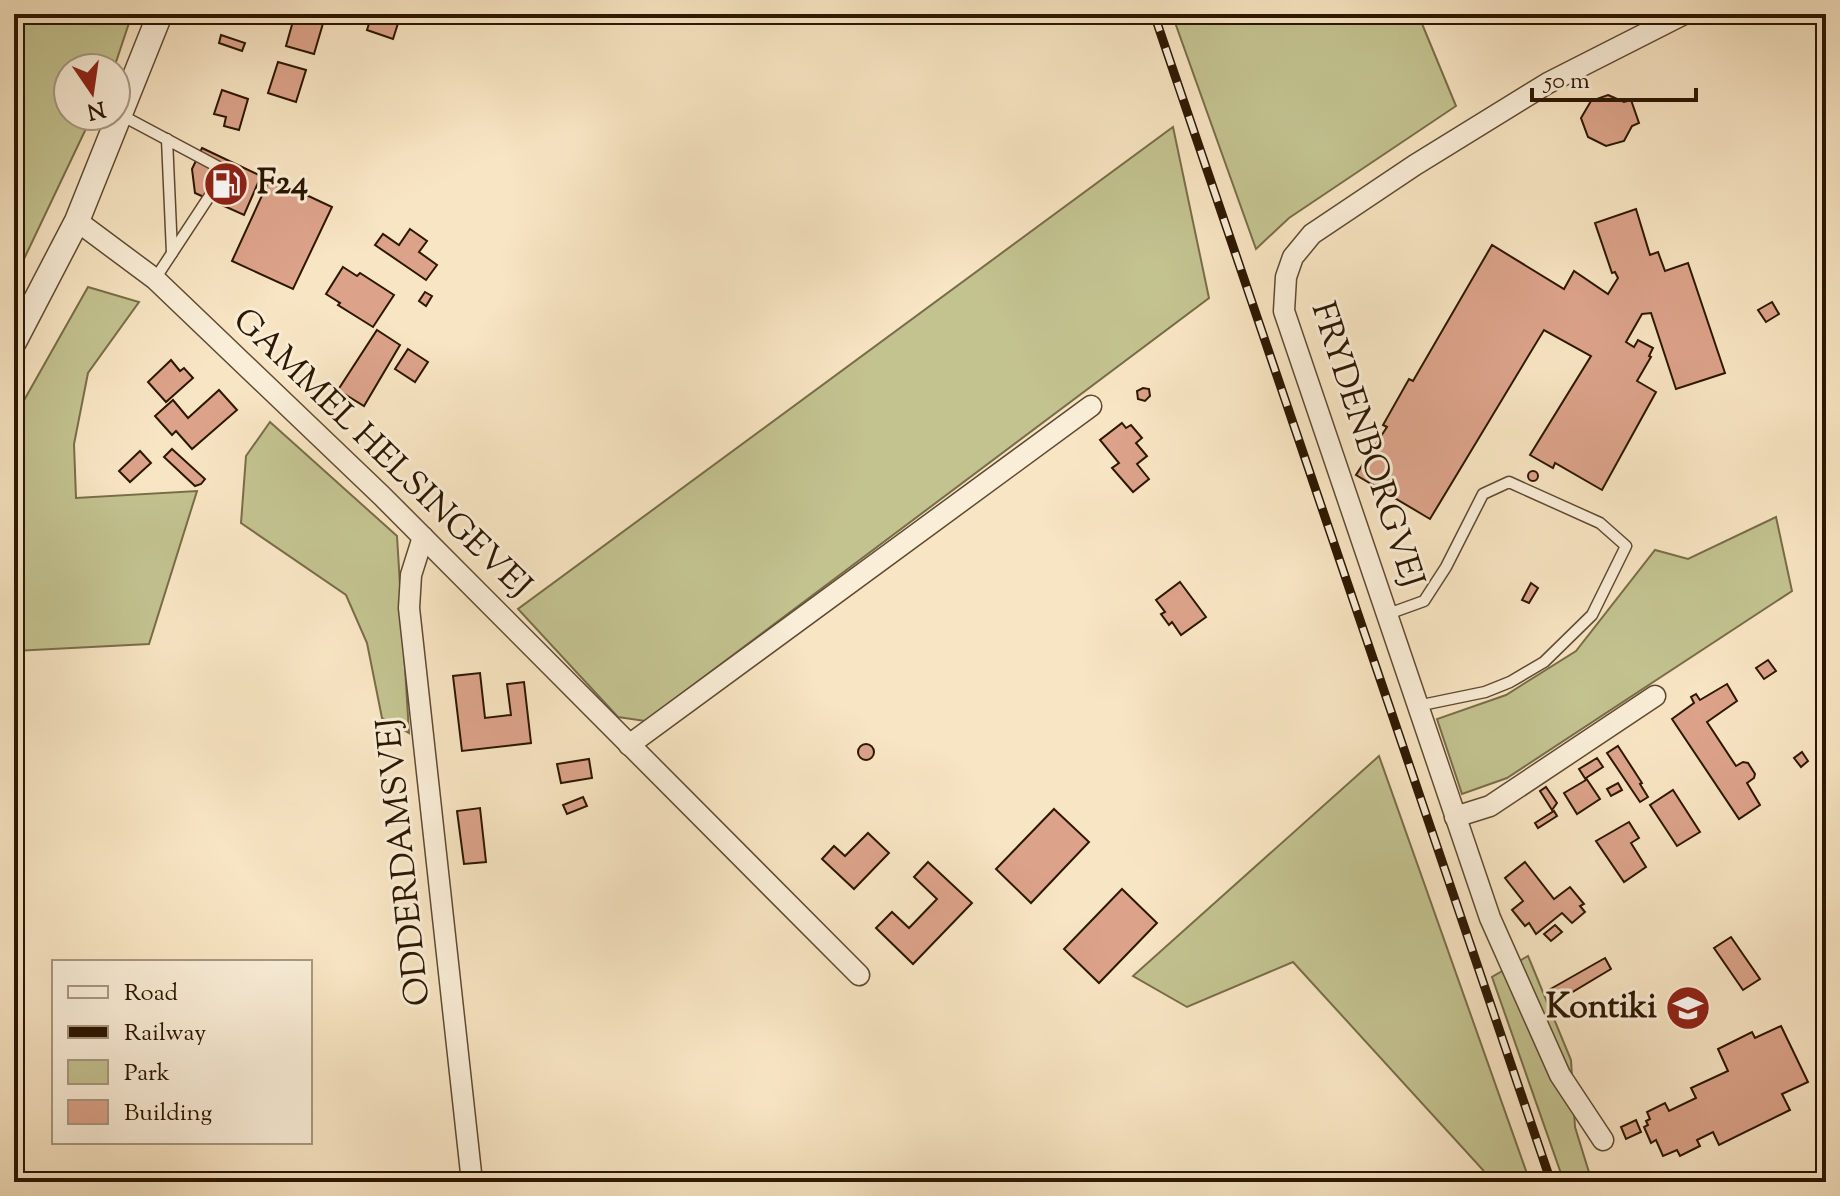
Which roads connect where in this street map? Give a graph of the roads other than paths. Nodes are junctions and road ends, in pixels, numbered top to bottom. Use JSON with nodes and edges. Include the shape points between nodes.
{"nodes":[{"id":1,"x":160,"y":14,"type":"edge"},
{"id":2,"x":1684,"y":14,"type":"edge"},
{"id":3,"x":132,"y":87,"type":"edge"},
{"id":4,"x":132,"y":121,"type":"edge"},
{"id":5,"x":114,"y":132,"type":"edge"},
{"id":6,"x":167,"y":139,"type":"junction"},
{"id":7,"x":77,"y":221,"type":"junction"},
{"id":8,"x":172,"y":253,"type":"junction"},
{"id":9,"x":155,"y":279,"type":"junction"},
{"id":10,"x":14,"y":342,"type":"edge"},
{"id":11,"x":1091,"y":406,"type":"dead end"},
{"id":12,"x":423,"y":537,"type":"junction"},
{"id":13,"x":1388,"y":614,"type":"junction"},
{"id":14,"x":1655,"y":696,"type":"dead end"},
{"id":15,"x":1417,"y":706,"type":"junction"},
{"id":16,"x":629,"y":745,"type":"junction"},
{"id":17,"x":1455,"y":817,"type":"junction"},
{"id":18,"x":859,"y":975,"type":"dead end"},
{"id":19,"x":1603,"y":1140,"type":"dead end"},
{"id":20,"x":472,"y":1182,"type":"edge"}],
"edges":[{"from":1,"to":3,"type":"street"},
{"from":2,"to":13,"type":"street","name":"FRYDENBORGVEJ","via":[[1548,83],[1415,165],[1312,234],[1293,257],[1284,311]]},
{"from":4,"to":6,"type":"lane"},
{"from":5,"to":7,"type":"street"},
{"from":6,"to":8,"type":"lane"},
{"from":6,"to":8,"type":"lane","via":[[226,171]]},
{"from":7,"to":9,"type":"street","name":"GAMMEL HELSINGEVEJ"},
{"from":7,"to":10,"type":"street"},
{"from":8,"to":9,"type":"lane"},
{"from":9,"to":12,"type":"street","name":"GAMMEL HELSINGEVEJ"},
{"from":11,"to":16,"type":"street"},
{"from":12,"to":16,"type":"street","name":"GAMMEL HELSINGEVEJ"},
{"from":12,"to":20,"type":"street","name":"ODDERDAMSVEJ","via":[[411,575],[409,608]]},
{"from":13,"to":15,"type":"street","name":"FRYDENBORGVEJ"},
{"from":13,"to":15,"type":"lane","via":[[1424,601],[1483,494],[1509,482],[1600,523],[1626,546],[1592,615],[1544,662],[1485,692]]},
{"from":14,"to":17,"type":"street","via":[[1490,806]]},
{"from":15,"to":17,"type":"street","name":"FRYDENBORGVEJ"},
{"from":16,"to":18,"type":"street","name":"GAMMEL HELSINGEVEJ"},
{"from":17,"to":19,"type":"street","name":"FRYDENBORGVEJ","via":[[1490,918],[1560,1075]]}]}
